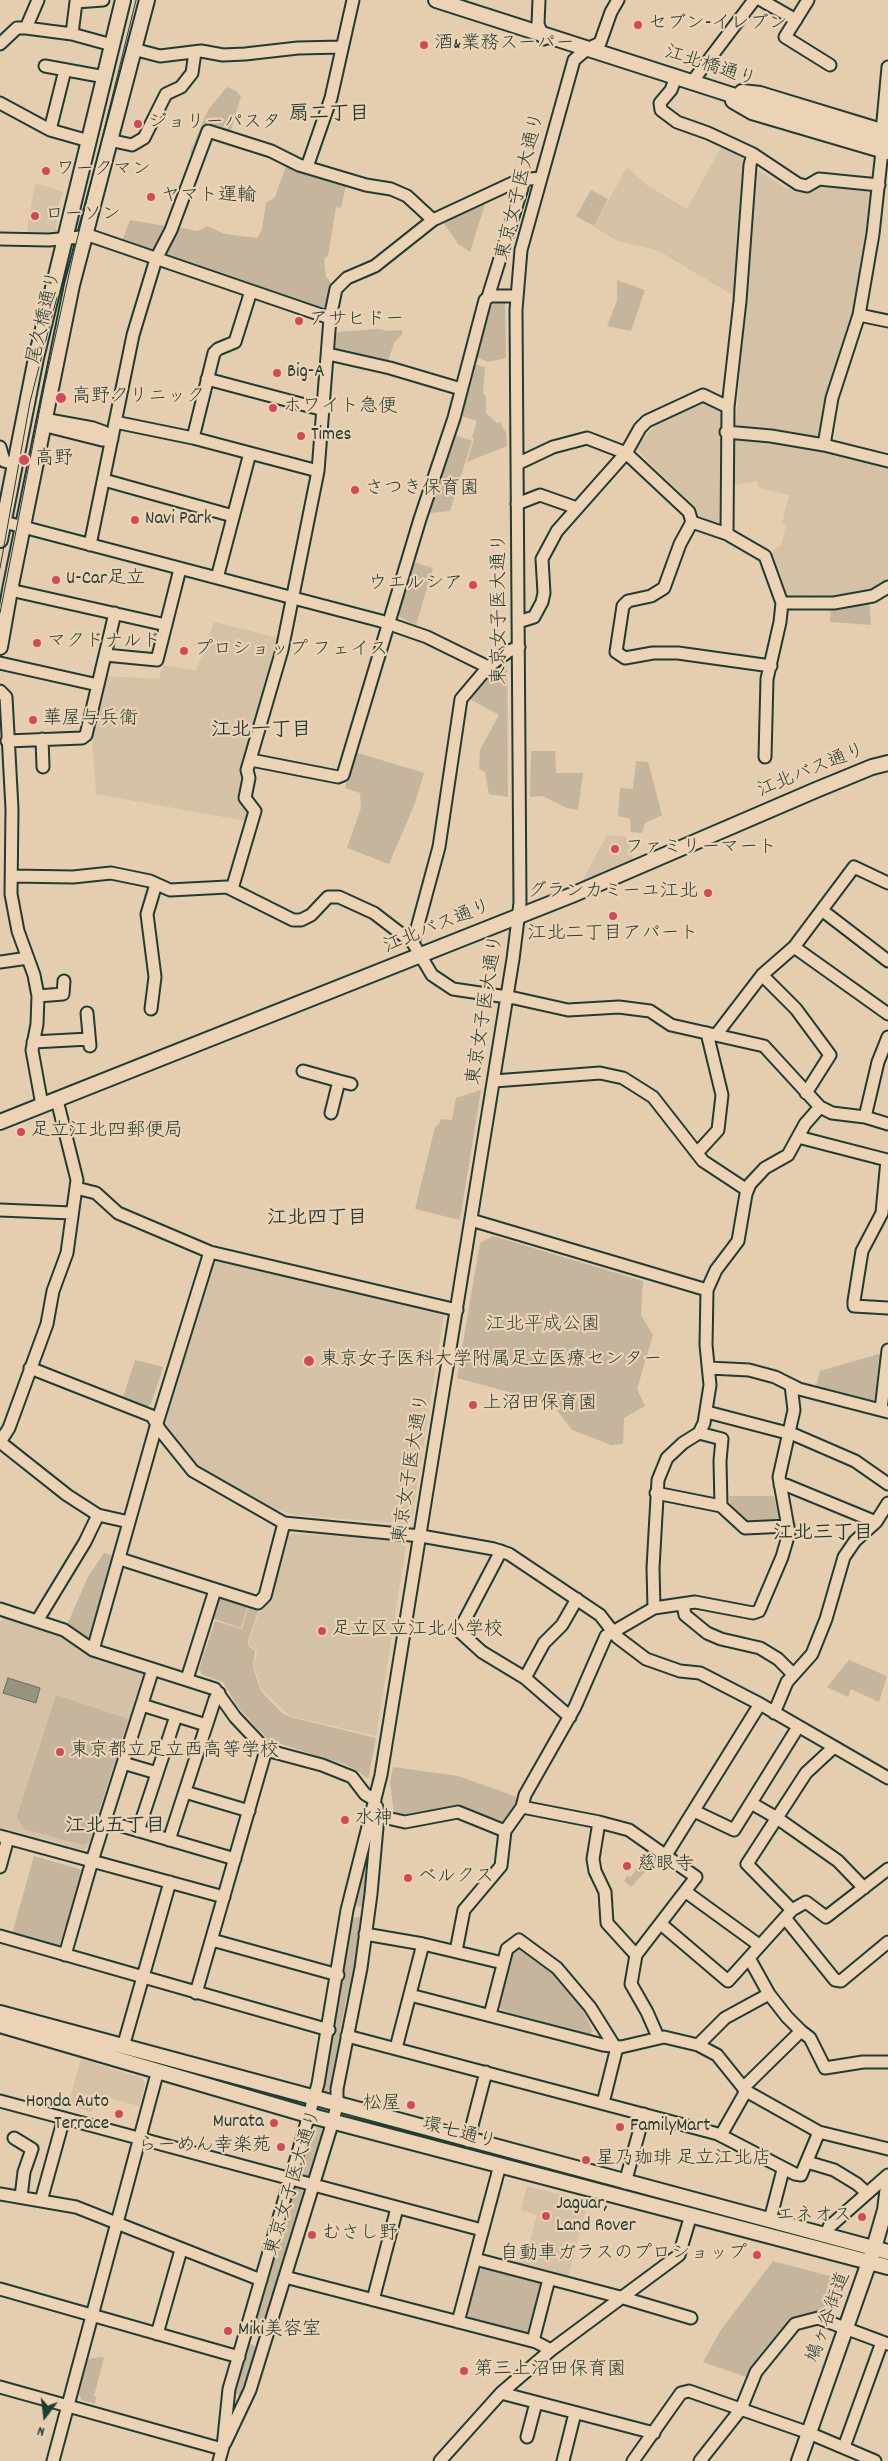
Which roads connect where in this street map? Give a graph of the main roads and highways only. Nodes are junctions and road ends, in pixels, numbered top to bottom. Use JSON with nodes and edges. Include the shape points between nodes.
{"nodes":[{"id":1,"x":123,"y":0,"type":"edge"},
{"id":2,"x":146,"y":0,"type":"edge"},
{"id":3,"x":436,"y":0,"type":"edge"},
{"id":4,"x":714,"y":88,"type":"junction"},
{"id":5,"x":885,"y":142,"type":"edge"},
{"id":6,"x":0,"y":540,"type":"edge"},
{"id":7,"x":0,"y":647,"type":"edge"},
{"id":8,"x":888,"y":763,"type":"edge"},
{"id":9,"x":0,"y":1122,"type":"edge"},
{"id":10,"x":0,"y":2006,"type":"edge"},
{"id":11,"x":0,"y":2013,"type":"edge"},
{"id":12,"x":0,"y":2025,"type":"edge"},
{"id":13,"x":22,"y":2025,"type":"junction"},
{"id":14,"x":0,"y":2030,"type":"edge"},
{"id":15,"x":888,"y":2186,"type":"edge"},
{"id":16,"x":874,"y":2248,"type":"junction"},
{"id":17,"x":888,"y":2252,"type":"edge"},
{"id":18,"x":870,"y":2262,"type":"junction"},
{"id":19,"x":888,"y":2267,"type":"edge"},
{"id":20,"x":799,"y":2461,"type":"edge"}],
"edges":[{"from":1,"to":6,"type":"main road","name":"尾久橋通り","via":[[38,349]]},
{"from":2,"to":7,"type":"main road","name":"尾久橋通り","via":[[85,236],[43,422]]},
{"from":3,"to":4,"type":"main road","name":"江北橋通り","via":[[543,38]]},
{"from":4,"to":5,"type":"main road","name":"江北橋通り"},
{"from":4,"to":5,"type":"main road","via":[[760,94]]},
{"from":4,"to":5,"type":"main road","via":[[752,112]]},
{"from":8,"to":9,"type":"main road","name":"江北バス通り","via":[[816,790],[518,916],[417,949]]},
{"from":10,"to":13,"type":"main road","name":"環七通り"},
{"from":11,"to":13,"type":"main road","name":"環七通り"},
{"from":12,"to":13,"type":"main road","name":"環七通り"},
{"from":13,"to":14,"type":"main road","name":"環七通り"},
{"from":13,"to":16,"type":"main road","name":"環七通り","via":[[123,2046]]},
{"from":13,"to":18,"type":"main road","name":"環七通り","via":[[158,2070],[333,2121]]},
{"from":15,"to":16,"type":"main road","name":"鳩ヶ谷街道"},
{"from":16,"to":17,"type":"main road","name":"環七通り"},
{"from":16,"to":18,"type":"main road","name":"鳩ヶ谷街道"},
{"from":18,"to":19,"type":"main road","name":"環七通り"},
{"from":18,"to":20,"type":"main road","name":"鳩ヶ谷街道"}]}
